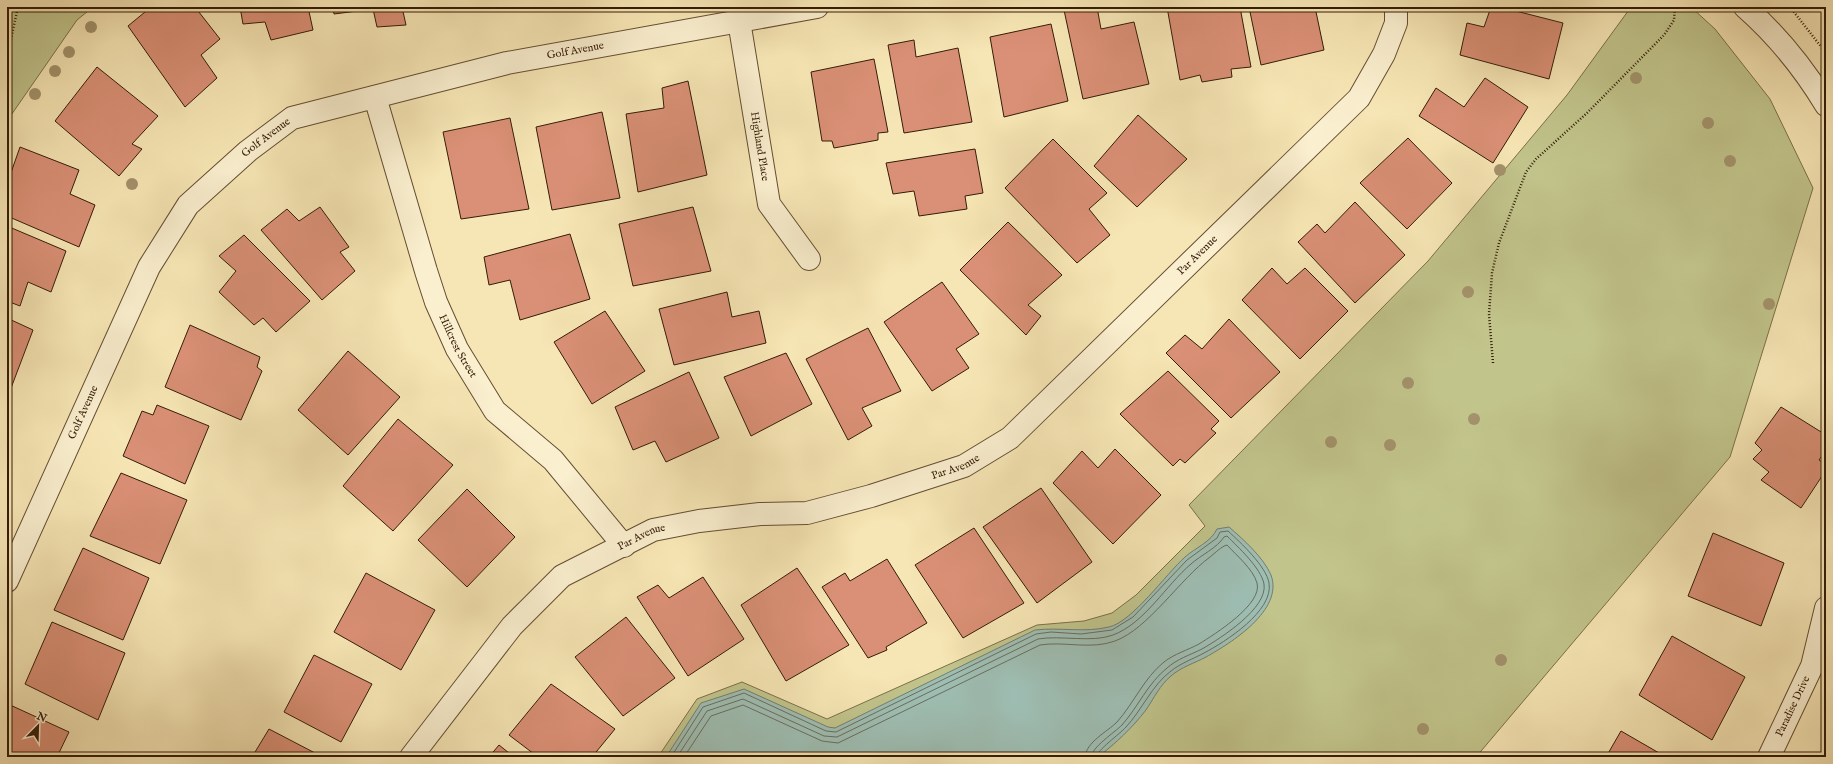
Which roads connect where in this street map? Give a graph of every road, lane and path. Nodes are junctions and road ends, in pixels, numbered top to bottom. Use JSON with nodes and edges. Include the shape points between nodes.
{"nodes":[{"id":1,"x":18,"y":7,"type":"edge"},
{"id":2,"x":817,"y":7,"type":"edge"},
{"id":3,"x":1396,"y":7,"type":"edge"},
{"id":4,"x":1675,"y":7,"type":"edge"},
{"id":5,"x":1745,"y":7,"type":"edge"},
{"id":6,"x":1790,"y":7,"type":"edge"},
{"id":7,"x":739,"y":21,"type":"junction"},
{"id":8,"x":1826,"y":52,"type":"edge"},
{"id":9,"x":7,"y":57,"type":"edge"},
{"id":10,"x":375,"y":97,"type":"junction"},
{"id":11,"x":1826,"y":105,"type":"edge"},
{"id":12,"x":809,"y":259,"type":"dead end"},
{"id":13,"x":1493,"y":363,"type":"dead end"},
{"id":14,"x":624,"y":546,"type":"junction"},
{"id":15,"x":7,"y":581,"type":"edge"},
{"id":16,"x":1826,"y":608,"type":"edge"},
{"id":17,"x":411,"y":757,"type":"edge"},
{"id":18,"x":1769,"y":757,"type":"edge"}],
"edges":[{"from":1,"to":9,"type":"path"},
{"from":2,"to":7,"type":"street","name":"Golf Avenue"},
{"from":3,"to":14,"type":"street","name":"Par Avenue","via":[[1396,24],[1384,54],[1359,98],[1010,438],[964,466],[872,496],[807,513],[760,514],[699,521],[653,530]]},
{"from":4,"to":13,"type":"path","via":[[1674,20],[1664,35],[1587,113],[1536,159],[1526,172],[1499,243],[1492,273],[1489,314]]},
{"from":5,"to":11,"type":"street","via":[[1768,27],[1808,75]]},
{"from":6,"to":8,"type":"path"},
{"from":7,"to":10,"type":"street","name":"Golf Avenue","via":[[507,63]]},
{"from":7,"to":12,"type":"street","name":"Highland Place","via":[[769,204]]},
{"from":10,"to":14,"type":"street","name":"Hillcrest Street","via":[[436,302],[457,349],[495,411],[553,460]]},
{"from":10,"to":15,"type":"street","name":"Golf Avenue","via":[[292,118],[248,151],[188,205],[149,267]]},
{"from":14,"to":17,"type":"street","name":"Par Avenue","via":[[562,576],[512,626]]},
{"from":16,"to":18,"type":"street","name":"Paradise Drive","via":[[1812,666]]}]}
